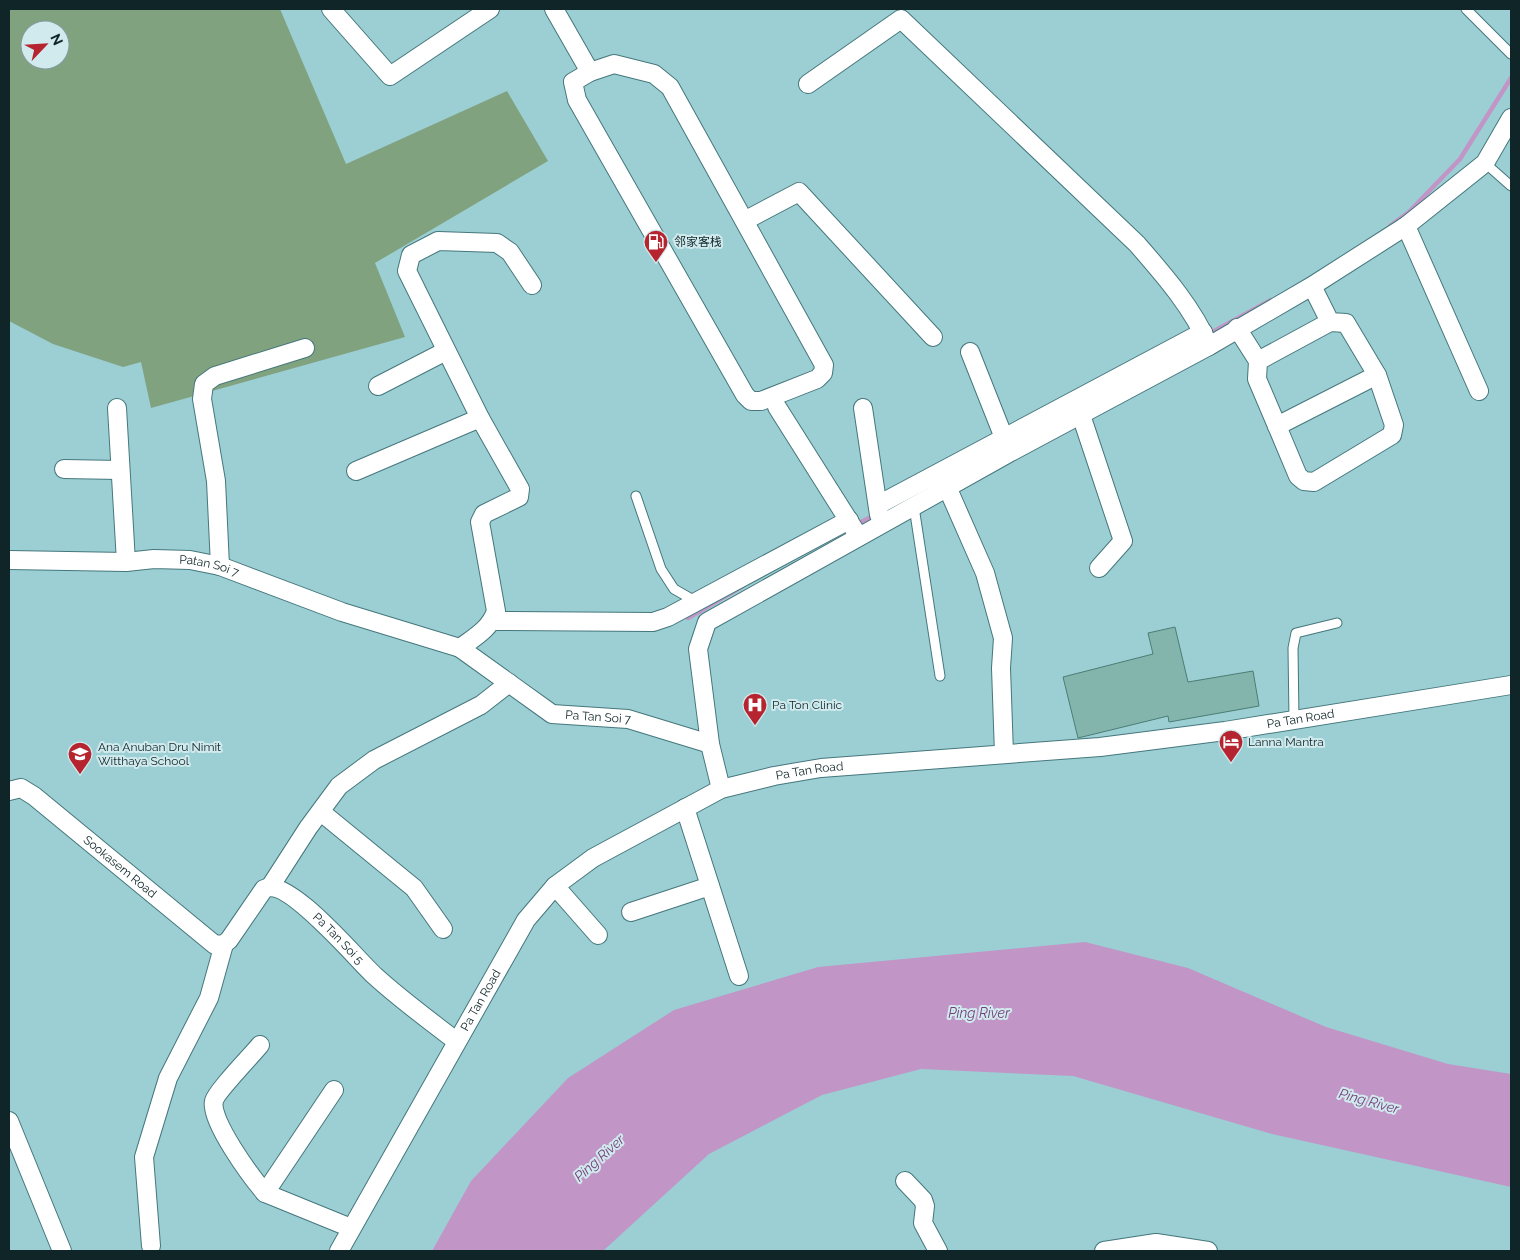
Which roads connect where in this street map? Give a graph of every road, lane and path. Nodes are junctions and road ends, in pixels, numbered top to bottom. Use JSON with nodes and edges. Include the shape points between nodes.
{"nodes":[{"id":1,"x":331,"y":9,"type":"edge"},
{"id":2,"x":554,"y":9,"type":"edge"},
{"id":3,"x":1466,"y":9,"type":"edge"},
{"id":4,"x":482,"y":11,"type":"edge"},
{"id":5,"x":1511,"y":54,"type":"edge"},
{"id":6,"x":590,"y":72,"type":"junction"},
{"id":7,"x":808,"y":84,"type":"dead end"},
{"id":8,"x":1511,"y":118,"type":"edge"},
{"id":9,"x":1485,"y":163,"type":"junction"},
{"id":10,"x":1511,"y":186,"type":"edge"},
{"id":11,"x":746,"y":220,"type":"junction"},
{"id":12,"x":1406,"y":226,"type":"junction"},
{"id":13,"x":532,"y":285,"type":"dead end"},
{"id":14,"x":1315,"y":292,"type":"dead end"},
{"id":15,"x":1330,"y":322,"type":"junction"},
{"id":16,"x":1238,"y":328,"type":"junction"},
{"id":17,"x":933,"y":336,"type":"dead end"},
{"id":18,"x":1206,"y":339,"type":"junction"},
{"id":19,"x":304,"y":348,"type":"dead end"},
{"id":20,"x":446,"y":351,"type":"junction"},
{"id":21,"x":970,"y":352,"type":"dead end"},
{"id":22,"x":1258,"y":362,"type":"junction"},
{"id":23,"x":1377,"y":375,"type":"junction"},
{"id":24,"x":378,"y":386,"type":"dead end"},
{"id":25,"x":1479,"y":391,"type":"dead end"},
{"id":26,"x":777,"y":407,"type":"dead end"},
{"id":27,"x":117,"y":408,"type":"dead end"},
{"id":28,"x":864,"y":408,"type":"dead end"},
{"id":29,"x":1078,"y":408,"type":"junction"},
{"id":30,"x":480,"y":418,"type":"junction"},
{"id":31,"x":1277,"y":426,"type":"junction"},
{"id":32,"x":1007,"y":446,"type":"junction"},
{"id":33,"x":64,"y":468,"type":"dead end"},
{"id":34,"x":120,"y":470,"type":"junction"},
{"id":35,"x":944,"y":470,"type":"junction"},
{"id":36,"x":356,"y":471,"type":"dead end"},
{"id":37,"x":948,"y":490,"type":"junction"},
{"id":38,"x":636,"y":496,"type":"dead end"},
{"id":39,"x":878,"y":505,"type":"junction"},
{"id":40,"x":914,"y":507,"type":"junction"},
{"id":41,"x":849,"y":520,"type":"junction"},
{"id":42,"x":881,"y":526,"type":"junction"},
{"id":43,"x":858,"y":538,"type":"junction"},
{"id":44,"x":791,"y":551,"type":"junction"},
{"id":45,"x":9,"y":560,"type":"edge"},
{"id":46,"x":126,"y":562,"type":"junction"},
{"id":47,"x":220,"y":566,"type":"junction"},
{"id":48,"x":1098,"y":568,"type":"dead end"},
{"id":49,"x":802,"y":569,"type":"junction"},
{"id":50,"x":696,"y":601,"type":"junction"},
{"id":51,"x":493,"y":621,"type":"junction"},
{"id":52,"x":707,"y":622,"type":"junction"},
{"id":53,"x":1337,"y":623,"type":"dead end"},
{"id":54,"x":460,"y":648,"type":"junction"},
{"id":55,"x":940,"y":676,"type":"dead end"},
{"id":56,"x":509,"y":683,"type":"junction"},
{"id":57,"x":1511,"y":685,"type":"edge"},
{"id":58,"x":1294,"y":720,"type":"junction"},
{"id":59,"x":710,"y":744,"type":"junction"},
{"id":60,"x":1004,"y":754,"type":"junction"},
{"id":61,"x":721,"y":789,"type":"junction"},
{"id":62,"x":9,"y":791,"type":"edge"},
{"id":63,"x":685,"y":808,"type":"junction"},
{"id":64,"x":321,"y":812,"type":"junction"},
{"id":65,"x":555,"y":886,"type":"junction"},
{"id":66,"x":710,"y":886,"type":"junction"},
{"id":67,"x":270,"y":887,"type":"junction"},
{"id":68,"x":631,"y":912,"type":"dead end"},
{"id":69,"x":443,"y":929,"type":"dead end"},
{"id":70,"x":598,"y":935,"type":"dead end"},
{"id":71,"x":226,"y":942,"type":"junction"},
{"id":72,"x":739,"y":976,"type":"dead end"},
{"id":73,"x":456,"y":1042,"type":"junction"},
{"id":74,"x":260,"y":1045,"type":"dead end"},
{"id":75,"x":334,"y":1090,"type":"dead end"},
{"id":76,"x":9,"y":1121,"type":"edge"},
{"id":77,"x":905,"y":1181,"type":"dead end"},
{"id":78,"x":265,"y":1193,"type":"junction"},
{"id":79,"x":351,"y":1228,"type":"junction"},
{"id":80,"x":150,"y":1250,"type":"edge"},
{"id":81,"x":62,"y":1251,"type":"edge"},
{"id":82,"x":340,"y":1251,"type":"edge"},
{"id":83,"x":938,"y":1251,"type":"edge"},
{"id":84,"x":1104,"y":1251,"type":"edge"},
{"id":85,"x":1208,"y":1251,"type":"edge"}],
"edges":[{"from":1,"to":4,"type":"street","via":[[390,76]]},
{"from":2,"to":6,"type":"street"},
{"from":3,"to":5,"type":"lane"},
{"from":6,"to":11,"type":"street","via":[[614,64],[654,74],[670,87]]},
{"from":6,"to":11,"type":"street","via":[[573,82],[577,100],[740,387],[751,401],[761,401],[817,379],[823,373],[824,365]]},
{"from":7,"to":18,"type":"street","via":[[901,19],[1137,244],[1167,280]]},
{"from":8,"to":9,"type":"street"},
{"from":9,"to":10,"type":"lane"},
{"from":9,"to":12,"type":"street"},
{"from":11,"to":17,"type":"street","via":[[799,192]]},
{"from":12,"to":16,"type":"street","via":[[1312,286]]},
{"from":12,"to":25,"type":"street"},
{"from":13,"to":20,"type":"street","via":[[510,252],[498,243],[438,241],[411,255],[407,271]]},
{"from":14,"to":15,"type":"street"},
{"from":15,"to":22,"type":"street"},
{"from":15,"to":23,"type":"street","via":[[1346,323]]},
{"from":16,"to":18,"type":"street"},
{"from":16,"to":22,"type":"street"},
{"from":18,"to":29,"type":"street"},
{"from":19,"to":47,"type":"street","via":[[215,376],[204,384],[204,415],[216,481]]},
{"from":20,"to":24,"type":"street"},
{"from":20,"to":30,"type":"street"},
{"from":21,"to":32,"type":"street"},
{"from":22,"to":31,"type":"street","via":[[1257,379]]},
{"from":23,"to":31,"type":"street"},
{"from":23,"to":31,"type":"street","via":[[1394,425],[1392,435],[1314,482],[1304,481],[1298,476]]},
{"from":26,"to":41,"type":"street"},
{"from":27,"to":34,"type":"street"},
{"from":28,"to":39,"type":"street"},
{"from":29,"to":32,"type":"street"},
{"from":29,"to":48,"type":"street","via":[[1123,541]]},
{"from":30,"to":36,"type":"street"},
{"from":30,"to":51,"type":"street","via":[[520,489],[519,497],[484,514],[480,522],[496,611]]},
{"from":32,"to":35,"type":"street"},
{"from":32,"to":37,"type":"street"},
{"from":33,"to":34,"type":"street"},
{"from":34,"to":46,"type":"street"},
{"from":35,"to":37,"type":"street"},
{"from":35,"to":39,"type":"street"},
{"from":37,"to":40,"type":"street"},
{"from":37,"to":60,"type":"street","via":[[985,573],[1003,638]]},
{"from":38,"to":50,"type":"lane","via":[[661,569],[674,589]]},
{"from":39,"to":42,"type":"street"},
{"from":40,"to":42,"type":"street"},
{"from":40,"to":55,"type":"lane"},
{"from":41,"to":43,"type":"street"},
{"from":41,"to":44,"type":"street"},
{"from":42,"to":43,"type":"street"},
{"from":43,"to":49,"type":"street"},
{"from":44,"to":49,"type":"street"},
{"from":44,"to":50,"type":"street"},
{"from":45,"to":46,"type":"street","name":"Patan Soi 7"},
{"from":46,"to":47,"type":"street","name":"Patan Soi 7","via":[[190,560]]},
{"from":47,"to":54,"type":"street","name":"Patan Soi 7","via":[[342,612]]},
{"from":49,"to":52,"type":"street"},
{"from":50,"to":51,"type":"street","via":[[653,622]]},
{"from":50,"to":52,"type":"street"},
{"from":51,"to":54,"type":"street"},
{"from":52,"to":59,"type":"street","via":[[698,649]]},
{"from":53,"to":58,"type":"lane","via":[[1296,633],[1293,648]]},
{"from":54,"to":56,"type":"street","name":"Pa Tan Soi 7"},
{"from":56,"to":59,"type":"street","name":"Pa Tan Soi 7","via":[[552,714],[628,719]]},
{"from":56,"to":64,"type":"street","via":[[481,705],[374,760],[339,786]]},
{"from":57,"to":58,"type":"street","name":"Pa Tan Road"},
{"from":58,"to":60,"type":"street","name":"Pa Tan Road","via":[[1100,747]]},
{"from":59,"to":61,"type":"street"},
{"from":60,"to":61,"type":"street","name":"Pa Tan Road","via":[[821,768]]},
{"from":61,"to":63,"type":"street","name":"Pa Tan Road"},
{"from":62,"to":71,"type":"street","name":"Sookasem Road","via":[[21,788],[34,796],[209,942],[215,945]]},
{"from":63,"to":65,"type":"street","name":"Pa Tan Road","via":[[593,858]]},
{"from":63,"to":66,"type":"street"},
{"from":64,"to":67,"type":"street"},
{"from":64,"to":69,"type":"street","via":[[414,888]]},
{"from":65,"to":70,"type":"street"},
{"from":65,"to":73,"type":"street","name":"Pa Tan Road","via":[[526,920]]},
{"from":66,"to":68,"type":"street"},
{"from":66,"to":72,"type":"street"},
{"from":67,"to":71,"type":"street","via":[[264,889]]},
{"from":67,"to":73,"type":"street","name":"Pa Tan Soi 5","via":[[294,898],[325,923],[375,976]]},
{"from":71,"to":80,"type":"street","via":[[208,998],[168,1078],[144,1158]]},
{"from":73,"to":79,"type":"street","name":"Pa Tan Road"},
{"from":74,"to":78,"type":"street","via":[[214,1100],[214,1114],[248,1174]]},
{"from":75,"to":78,"type":"street"},
{"from":76,"to":81,"type":"street"},
{"from":77,"to":83,"type":"street","via":[[923,1200],[922,1220]]},
{"from":78,"to":79,"type":"street"},
{"from":79,"to":82,"type":"street","name":"Pa Tan Road"},
{"from":84,"to":85,"type":"street","via":[[1156,1243]]}]}
